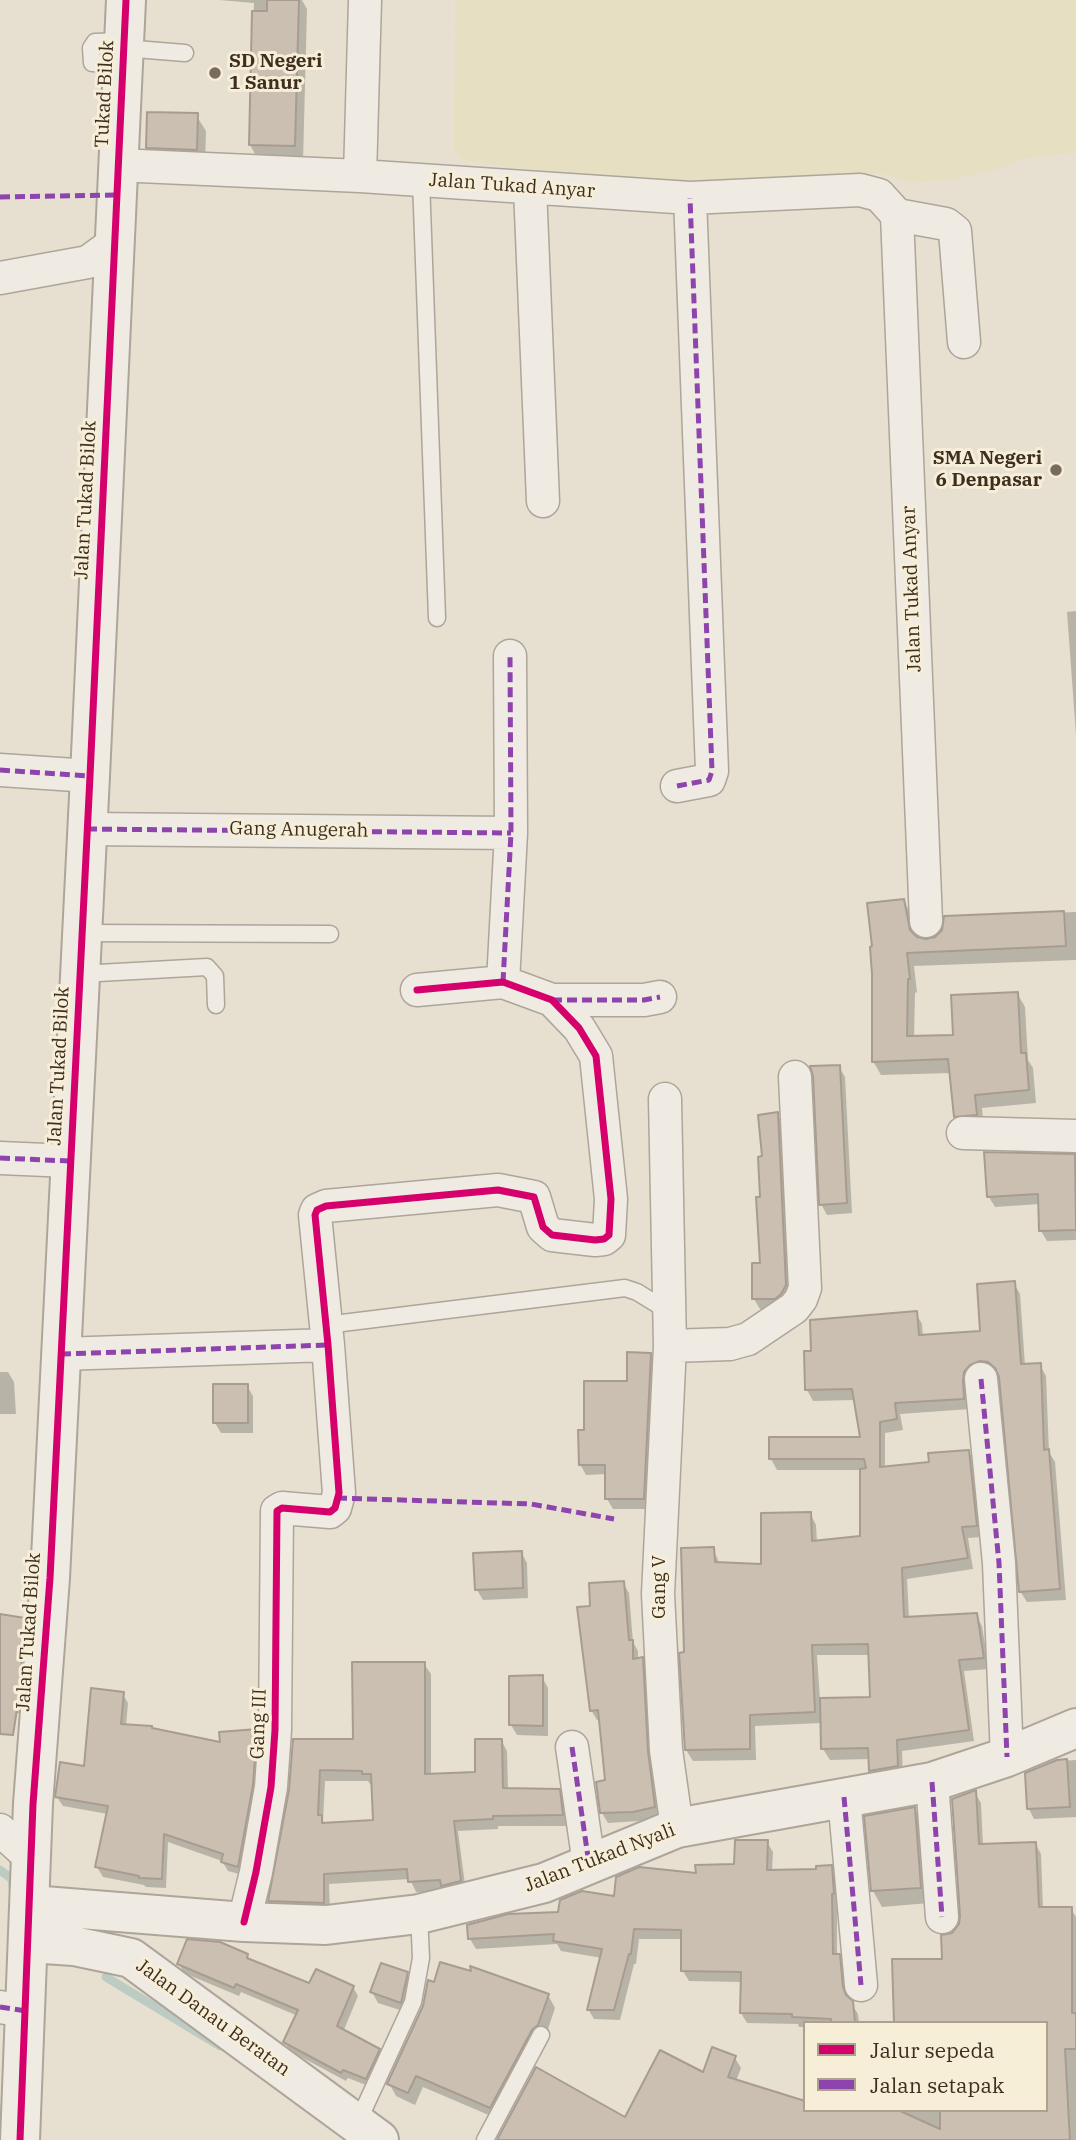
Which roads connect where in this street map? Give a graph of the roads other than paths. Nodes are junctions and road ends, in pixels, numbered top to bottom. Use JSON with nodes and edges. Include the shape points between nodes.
{"nodes":[{"id":1,"x":125,"y":0,"type":"edge"},
{"id":2,"x":365,"y":0,"type":"edge"},
{"id":3,"x":123,"y":51,"type":"junction"},
{"id":4,"x":185,"y":53,"type":"dead end"},
{"id":5,"x":117,"y":175,"type":"junction"},
{"id":6,"x":360,"y":176,"type":"junction"},
{"id":7,"x":421,"y":180,"type":"junction"},
{"id":8,"x":530,"y":188,"type":"junction"},
{"id":9,"x":690,"y":198,"type":"junction"},
{"id":10,"x":897,"y":215,"type":"junction"},
{"id":11,"x":105,"y":259,"type":"junction"},
{"id":12,"x":0,"y":278,"type":"edge"},
{"id":13,"x":964,"y":342,"type":"dead end"},
{"id":14,"x":543,"y":501,"type":"dead end"},
{"id":15,"x":437,"y":618,"type":"dead end"},
{"id":16,"x":510,"y":656,"type":"dead end"},
{"id":17,"x":0,"y":770,"type":"edge"},
{"id":18,"x":90,"y":776,"type":"junction"},
{"id":19,"x":677,"y":786,"type":"dead end"},
{"id":20,"x":87,"y":829,"type":"junction"},
{"id":21,"x":511,"y":833,"type":"junction"},
{"id":22,"x":926,"y":921,"type":"dead end"},
{"id":23,"x":82,"y":933,"type":"junction"},
{"id":24,"x":330,"y":934,"type":"dead end"},
{"id":25,"x":80,"y":974,"type":"junction"},
{"id":26,"x":503,"y":982,"type":"junction"},
{"id":27,"x":417,"y":990,"type":"dead end"},
{"id":28,"x":660,"y":997,"type":"dead end"},
{"id":29,"x":552,"y":1000,"type":"junction"},
{"id":30,"x":216,"y":1005,"type":"dead end"},
{"id":31,"x":794,"y":1077,"type":"dead end"},
{"id":32,"x":665,"y":1099,"type":"dead end"},
{"id":33,"x":963,"y":1133,"type":"dead end"},
{"id":34,"x":1076,"y":1136,"type":"edge"},
{"id":35,"x":0,"y":1158,"type":"edge"},
{"id":36,"x":69,"y":1161,"type":"junction"},
{"id":37,"x":668,"y":1311,"type":"junction"},
{"id":38,"x":327,"y":1335,"type":"junction"},
{"id":39,"x":670,"y":1346,"type":"junction"},
{"id":40,"x":61,"y":1354,"type":"junction"},
{"id":41,"x":981,"y":1379,"type":"dead end"},
{"id":42,"x":1076,"y":1732,"type":"edge"},
{"id":43,"x":572,"y":1747,"type":"dead end"},
{"id":44,"x":1007,"y":1757,"type":"junction"},
{"id":45,"x":932,"y":1782,"type":"junction"},
{"id":46,"x":844,"y":1797,"type":"junction"},
{"id":47,"x":16,"y":1808,"type":"edge"},
{"id":48,"x":677,"y":1828,"type":"junction"},
{"id":49,"x":0,"y":1830,"type":"edge"},
{"id":50,"x":31,"y":1858,"type":"junction"},
{"id":51,"x":589,"y":1864,"type":"junction"},
{"id":52,"x":30,"y":1905,"type":"junction"},
{"id":53,"x":74,"y":1908,"type":"junction"},
{"id":54,"x":419,"y":1914,"type":"junction"},
{"id":55,"x":942,"y":1917,"type":"dead end"},
{"id":56,"x":244,"y":1922,"type":"junction"},
{"id":57,"x":29,"y":1943,"type":"junction"},
{"id":58,"x":74,"y":1946,"type":"junction"},
{"id":59,"x":862,"y":1985,"type":"dead end"},
{"id":60,"x":13,"y":2009,"type":"edge"},
{"id":61,"x":541,"y":2035,"type":"dead end"},
{"id":62,"x":368,"y":2132,"type":"edge"},
{"id":63,"x":20,"y":2140,"type":"edge"},
{"id":64,"x":485,"y":2140,"type":"edge"}],
"edges":[{"from":1,"to":3,"type":"street","name":"Tukad Bilok"},
{"from":2,"to":6,"type":"street"},
{"from":3,"to":4,"type":"lane"},
{"from":3,"to":5,"type":"street","name":"Tukad Bilok"},
{"from":5,"to":6,"type":"street","name":"Jalan Tukad Anyar"},
{"from":5,"to":11,"type":"street","name":"Jalan Tukad Bilok"},
{"from":6,"to":7,"type":"street","name":"Jalan Tukad Anyar"},
{"from":7,"to":8,"type":"street","name":"Jalan Tukad Anyar"},
{"from":7,"to":15,"type":"lane"},
{"from":8,"to":9,"type":"street","name":"Jalan Tukad Anyar"},
{"from":8,"to":14,"type":"street"},
{"from":9,"to":10,"type":"street","name":"Jalan Tukad Anyar","via":[[860,190],[879,195]]},
{"from":9,"to":19,"type":"street","via":[[712,771],[709,780]]},
{"from":10,"to":13,"type":"street","via":[[946,224],[954,232]]},
{"from":10,"to":22,"type":"street","name":"Jalan Tukad Anyar"},
{"from":11,"to":12,"type":"street"},
{"from":11,"to":18,"type":"street","name":"Jalan Tukad Bilok"},
{"from":16,"to":21,"type":"street"},
{"from":17,"to":18,"type":"street"},
{"from":18,"to":20,"type":"street","name":"Jalan Tukad Bilok"},
{"from":20,"to":21,"type":"street","name":"Gang Anugerah"},
{"from":20,"to":23,"type":"street","name":"Jalan Tukad Bilok"},
{"from":21,"to":26,"type":"street"},
{"from":23,"to":24,"type":"lane"},
{"from":23,"to":25,"type":"street","name":"Jalan Tukad Bilok"},
{"from":25,"to":30,"type":"lane","via":[[207,967],[215,976]]},
{"from":25,"to":36,"type":"street","name":"Jalan Tukad Bilok"},
{"from":26,"to":27,"type":"street"},
{"from":26,"to":29,"type":"street"},
{"from":28,"to":29,"type":"street"},
{"from":29,"to":38,"type":"street","via":[[579,1028],[596,1056],[611,1199],[609,1235],[595,1240],[552,1235],[543,1227],[534,1197],[498,1190],[320,1208],[316,1215]]},
{"from":31,"to":39,"type":"street","via":[[805,1288],[801,1299],[748,1339]]},
{"from":32,"to":37,"type":"street","name":"Gang V"},
{"from":33,"to":34,"type":"street"},
{"from":35,"to":36,"type":"street"},
{"from":36,"to":40,"type":"street","name":"Jalan Tukad Bilok"},
{"from":37,"to":38,"type":"lane","via":[[625,1288]]},
{"from":37,"to":39,"type":"street","name":"Gang V"},
{"from":38,"to":40,"type":"street"},
{"from":38,"to":56,"type":"street","name":"Gang III","via":[[339,1481],[336,1504],[328,1513],[278,1509],[271,1787]]},
{"from":39,"to":48,"type":"street","name":"Gang V","via":[[658,1594],[666,1750]]},
{"from":40,"to":47,"type":"street","name":"Jalan Tukad Bilok","via":[[50,1578]]},
{"from":41,"to":44,"type":"street","via":[[999,1563]]},
{"from":42,"to":44,"type":"street","name":"Jalan Tukad Nyali"},
{"from":43,"to":51,"type":"street"},
{"from":44,"to":45,"type":"street","name":"Jalan Tukad Nyali"},
{"from":45,"to":46,"type":"street","name":"Jalan Tukad Nyali"},
{"from":45,"to":55,"type":"street"},
{"from":46,"to":48,"type":"street","name":"Jalan Tukad Nyali"},
{"from":46,"to":59,"type":"street"},
{"from":47,"to":50,"type":"street","name":"Jalan Tukad Bilok"},
{"from":48,"to":51,"type":"street","name":"Jalan Tukad Nyali"},
{"from":49,"to":50,"type":"street"},
{"from":50,"to":52,"type":"street","name":"Jalan Tukad Bilok"},
{"from":51,"to":54,"type":"street","name":"Jalan Tukad Nyali","via":[[544,1883]]},
{"from":52,"to":53,"type":"street","name":"Jalan Tukad Nyali"},
{"from":52,"to":57,"type":"street","name":"Jalan Tukad Bilok"},
{"from":53,"to":56,"type":"street","name":"Jalan Tukad Nyali"},
{"from":53,"to":58,"type":"street"},
{"from":54,"to":56,"type":"street","name":"Jalan Tukad Nyali","via":[[327,1925]]},
{"from":54,"to":62,"type":"lane","via":[[421,1958],[413,2002]]},
{"from":57,"to":58,"type":"street","name":"Jalan Danau Beratan"},
{"from":57,"to":60,"type":"street","name":"Jalan Tukad Bilok"},
{"from":58,"to":62,"type":"street","name":"Jalan Danau Beratan","via":[[131,1958]]},
{"from":60,"to":63,"type":"street","name":"Jalan Tukad Bilok"},
{"from":61,"to":64,"type":"lane"}]}
